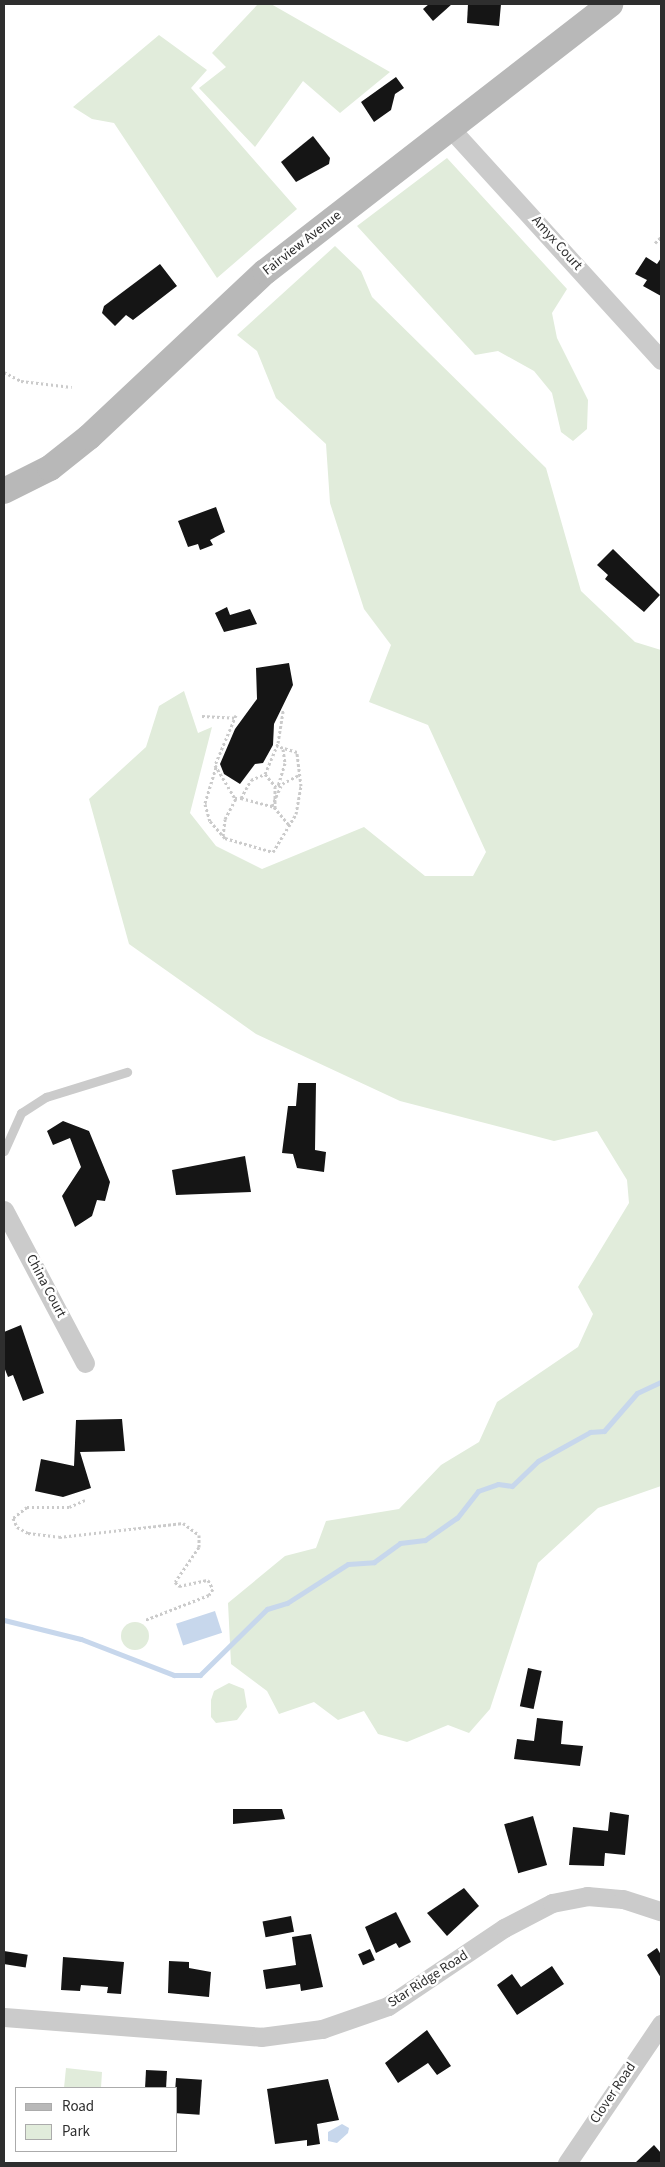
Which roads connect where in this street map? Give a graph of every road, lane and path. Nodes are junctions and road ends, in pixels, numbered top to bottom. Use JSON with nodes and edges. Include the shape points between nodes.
{"nodes":[{"id":1,"x":610,"y":4,"type":"edge"},
{"id":2,"x":450,"y":128,"type":"junction"},
{"id":3,"x":661,"y":237,"type":"edge"},
{"id":4,"x":655,"y":243,"type":"dead end"},
{"id":5,"x":661,"y":360,"type":"edge"},
{"id":6,"x":4,"y":372,"type":"edge"},
{"id":7,"x":72,"y":386,"type":"dead end"},
{"id":8,"x":4,"y":491,"type":"edge"},
{"id":9,"x":283,"y":710,"type":"dead end"},
{"id":10,"x":202,"y":716,"type":"dead end"},
{"id":11,"x":277,"y":746,"type":"junction"},
{"id":12,"x":283,"y":748,"type":"junction"},
{"id":13,"x":216,"y":767,"type":"junction"},
{"id":14,"x":265,"y":774,"type":"junction"},
{"id":15,"x":300,"y":775,"type":"junction"},
{"id":16,"x":278,"y":786,"type":"junction"},
{"id":17,"x":236,"y":798,"type":"junction"},
{"id":18,"x":241,"y":798,"type":"junction"},
{"id":19,"x":274,"y":807,"type":"junction"},
{"id":20,"x":290,"y":826,"type":"junction"},
{"id":21,"x":223,"y":836,"type":"junction"},
{"id":22,"x":127,"y":1072,"type":"dead end"},
{"id":23,"x":4,"y":1151,"type":"edge"},
{"id":24,"x":4,"y":1210,"type":"edge"},
{"id":25,"x":85,"y":1362,"type":"dead end"},
{"id":26,"x":84,"y":1500,"type":"dead end"},
{"id":27,"x":145,"y":1620,"type":"dead end"},
{"id":28,"x":661,"y":1911,"type":"edge"},
{"id":29,"x":4,"y":2017,"type":"edge"},
{"id":30,"x":661,"y":2024,"type":"edge"},
{"id":31,"x":568,"y":2163,"type":"edge"}],
"edges":[{"from":1,"to":2,"type":"main road","name":"Fairview Avenue"},
{"from":2,"to":5,"type":"street","name":"Amyx Court"},
{"from":2,"to":8,"type":"main road","name":"Fairview Avenue","via":[[265,272],[89,437],[50,468]]},
{"from":3,"to":4,"type":"path"},
{"from":6,"to":7,"type":"path","via":[[21,381]]},
{"from":9,"to":11,"type":"path"},
{"from":10,"to":13,"type":"path","via":[[236,716]]},
{"from":11,"to":12,"type":"path"},
{"from":11,"to":14,"type":"path"},
{"from":12,"to":15,"type":"path","via":[[297,752]]},
{"from":12,"to":16,"type":"path","via":[[285,763]]},
{"from":13,"to":17,"type":"path"},
{"from":13,"to":21,"type":"path","via":[[205,813]]},
{"from":14,"to":16,"type":"path"},
{"from":14,"to":18,"type":"path","via":[[252,780]]},
{"from":15,"to":16,"type":"path"},
{"from":15,"to":20,"type":"path","via":[[299,802]]},
{"from":16,"to":19,"type":"path"},
{"from":17,"to":18,"type":"path"},
{"from":17,"to":21,"type":"path","via":[[225,820]]},
{"from":18,"to":19,"type":"path"},
{"from":19,"to":20,"type":"path"},
{"from":20,"to":21,"type":"path","via":[[273,852],[248,848]]},
{"from":22,"to":23,"type":"lane","via":[[46,1097],[21,1113]]},
{"from":24,"to":25,"type":"street","name":"China Court"},
{"from":26,"to":27,"type":"path","via":[[69,1507],[27,1507],[13,1518],[17,1527],[28,1533],[59,1537],[183,1523],[199,1535],[199,1547],[175,1582],[179,1586],[208,1580],[213,1589],[209,1595]]},
{"from":28,"to":29,"type":"street","name":"Star Ridge Road","via":[[623,1900],[587,1896],[552,1903],[504,1928],[388,2006],[322,2029],[261,2037]]},
{"from":30,"to":31,"type":"street","name":"Clover Road"}]}
